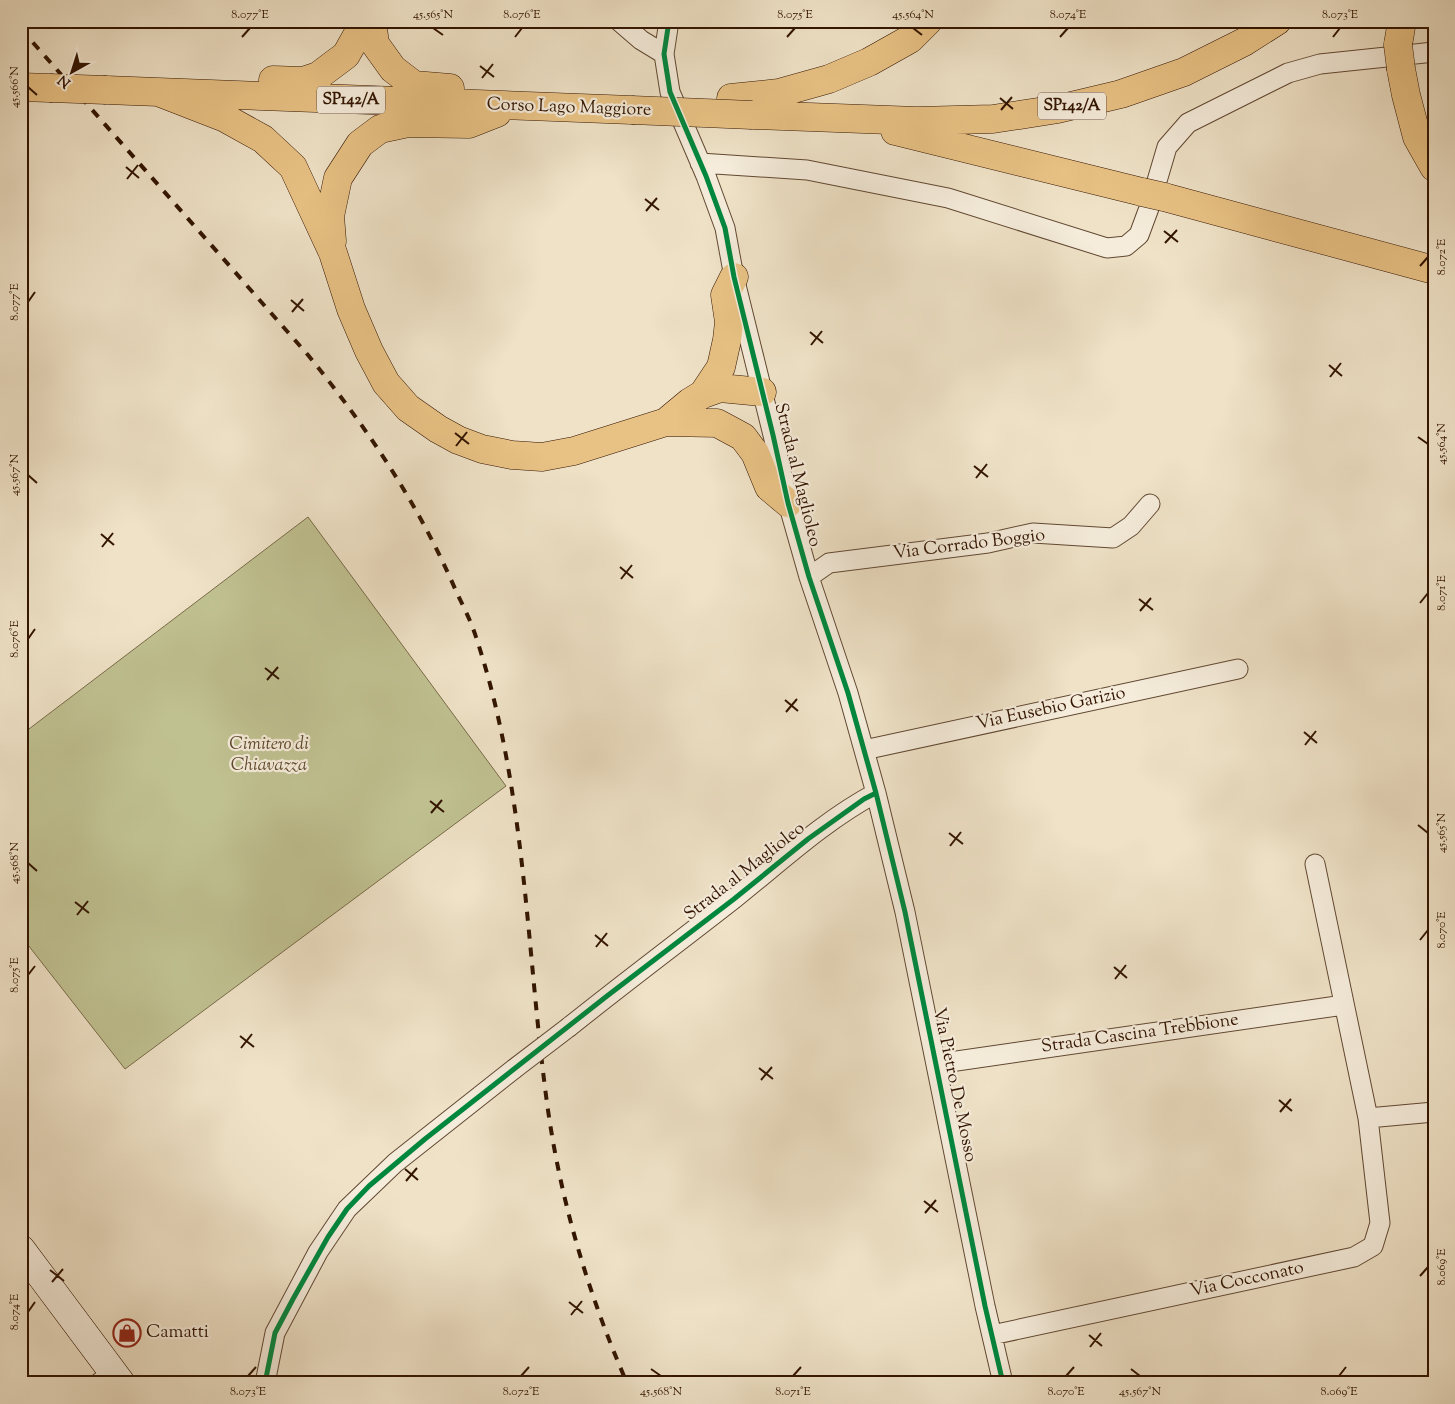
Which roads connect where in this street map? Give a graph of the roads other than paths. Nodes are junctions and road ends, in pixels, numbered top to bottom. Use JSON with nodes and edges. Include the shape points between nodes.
{"nodes":[{"id":1,"x":365,"y":21,"type":"edge"},
{"id":2,"x":372,"y":21,"type":"edge"},
{"id":3,"x":619,"y":21,"type":"edge"},
{"id":4,"x":652,"y":21,"type":"edge"},
{"id":5,"x":928,"y":21,"type":"edge"},
{"id":6,"x":1277,"y":21,"type":"edge"},
{"id":7,"x":667,"y":28,"type":"edge"},
{"id":8,"x":1400,"y":45,"type":"edge"},
{"id":9,"x":1434,"y":52,"type":"edge"},
{"id":10,"x":664,"y":54,"type":"junction"},
{"id":11,"x":21,"y":87,"type":"edge"},
{"id":12,"x":158,"y":92,"type":"junction"},
{"id":13,"x":190,"y":94,"type":"junction"},
{"id":14,"x":511,"y":107,"type":"junction"},
{"id":15,"x":632,"y":110,"type":"junction"},
{"id":16,"x":850,"y":120,"type":"junction"},
{"id":17,"x":700,"y":163,"type":"junction"},
{"id":18,"x":1434,"y":167,"type":"edge"},
{"id":19,"x":333,"y":253,"type":"junction"},
{"id":20,"x":1434,"y":270,"type":"edge"},
{"id":21,"x":734,"y":278,"type":"junction"},
{"id":22,"x":762,"y":392,"type":"junction"},
{"id":23,"x":703,"y":394,"type":"junction"},
{"id":24,"x":666,"y":422,"type":"junction"},
{"id":25,"x":717,"y":423,"type":"junction"},
{"id":26,"x":788,"y":503,"type":"junction"},
{"id":27,"x":1150,"y":504,"type":"dead end"},
{"id":28,"x":809,"y":577,"type":"junction"},
{"id":29,"x":1238,"y":669,"type":"dead end"},
{"id":30,"x":864,"y":750,"type":"junction"},
{"id":31,"x":876,"y":793,"type":"junction"},
{"id":32,"x":1315,"y":864,"type":"dead end"},
{"id":33,"x":1344,"y":1005,"type":"junction"},
{"id":34,"x":936,"y":1064,"type":"junction"},
{"id":35,"x":1434,"y":1112,"type":"edge"},
{"id":36,"x":1368,"y":1118,"type":"junction"},
{"id":37,"x":21,"y":1249,"type":"edge"},
{"id":38,"x":992,"y":1335,"type":"junction"},
{"id":39,"x":111,"y":1379,"type":"edge"},
{"id":40,"x":265,"y":1383,"type":"edge"},
{"id":41,"x":1003,"y":1383,"type":"edge"}],
"edges":[{"from":1,"to":13,"type":"highway","via":[[346,55],[318,76],[303,81],[216,79]]},
{"from":2,"to":14,"type":"highway","via":[[375,44],[393,69],[414,85],[460,89]]},
{"from":3,"to":10,"type":"street"},
{"from":4,"to":7,"type":"street"},
{"from":5,"to":15,"type":"highway","via":[[910,39],[829,79],[779,93],[666,99]]},
{"from":6,"to":16,"type":"highway","name":"Corso Lago Maggiore","number":"SP142/A","via":[[1244,42],[1184,72],[1121,94],[1058,109],[993,119]]},
{"from":7,"to":10,"type":"street","name":"Strada al Maglioleo"},
{"from":8,"to":18,"type":"highway","via":[[1406,95],[1417,137]]},
{"from":9,"to":17,"type":"street","via":[[1304,68],[1188,123],[1167,146],[1139,235],[1126,246],[1108,248],[948,198],[807,170]]},
{"from":10,"to":17,"type":"street","name":"Strada al Maglioleo","via":[[670,92]]},
{"from":11,"to":12,"type":"highway","name":"Corso Lago Maggiore","number":"SP142/A","bridge":true},
{"from":12,"to":13,"type":"highway","name":"Corso Lago Maggiore","number":"SP142/A"},
{"from":12,"to":19,"type":"highway","via":[[225,118],[263,139],[293,167]]},
{"from":13,"to":14,"type":"highway","name":"Corso Lago Maggiore","number":"SP142/A"},
{"from":14,"to":15,"type":"highway","name":"Corso Lago Maggiore","number":"SP142/A"},
{"from":14,"to":19,"type":"highway","via":[[469,124],[408,124],[380,129],[360,144],[338,178],[330,216]]},
{"from":15,"to":16,"type":"highway","name":"Corso Lago Maggiore","number":"SP142/A","bridge":true},
{"from":16,"to":20,"type":"highway","via":[[1153,195]]},
{"from":17,"to":21,"type":"street","name":"Strada al Maglioleo","via":[[725,228]]},
{"from":19,"to":24,"type":"highway","via":[[351,309],[386,383],[408,408],[458,440],[482,449],[542,457],[574,451]]},
{"from":21,"to":22,"type":"street","name":"Strada al Maglioleo"},
{"from":21,"to":23,"type":"highway","via":[[725,295],[729,322],[721,367]]},
{"from":22,"to":23,"type":"highway","via":[[720,388]]},
{"from":22,"to":25,"type":"highway","via":[[748,405]]},
{"from":22,"to":26,"type":"street","name":"Strada al Maglioleo"},
{"from":23,"to":24,"type":"highway"},
{"from":24,"to":25,"type":"highway"},
{"from":25,"to":26,"type":"highway","via":[[743,437],[755,453],[769,487]]},
{"from":26,"to":28,"type":"street","name":"Strada al Maglioleo"},
{"from":27,"to":28,"type":"street","name":"Via Corrado Boggio","via":[[1131,526],[1113,538],[1033,533],[988,543],[829,562]]},
{"from":28,"to":30,"type":"street","name":"Strada al Maglioleo"},
{"from":29,"to":30,"type":"street","name":"Via Eusebio Garizio"},
{"from":30,"to":31,"type":"street","name":"Strada al Maglioleo"},
{"from":31,"to":34,"type":"street","name":"Via Pietro De Mosso","via":[[905,912]]},
{"from":31,"to":40,"type":"street","name":"Strada al Maglioleo","bridge":true,"via":[[808,839],[606,996],[395,1163],[346,1209],[318,1252],[275,1333]]},
{"from":32,"to":33,"type":"street"},
{"from":33,"to":34,"type":"street","name":"Strada Cascina Trebbione"},
{"from":33,"to":36,"type":"street"},
{"from":34,"to":38,"type":"street","name":"Via Pietro De Mosso"},
{"from":35,"to":36,"type":"street"},
{"from":36,"to":38,"type":"street","name":"Via Cocconato","via":[[1380,1223],[1373,1246],[1354,1257]]},
{"from":37,"to":39,"type":"main road"},
{"from":38,"to":41,"type":"street","name":"Via Pietro De Mosso"}]}
